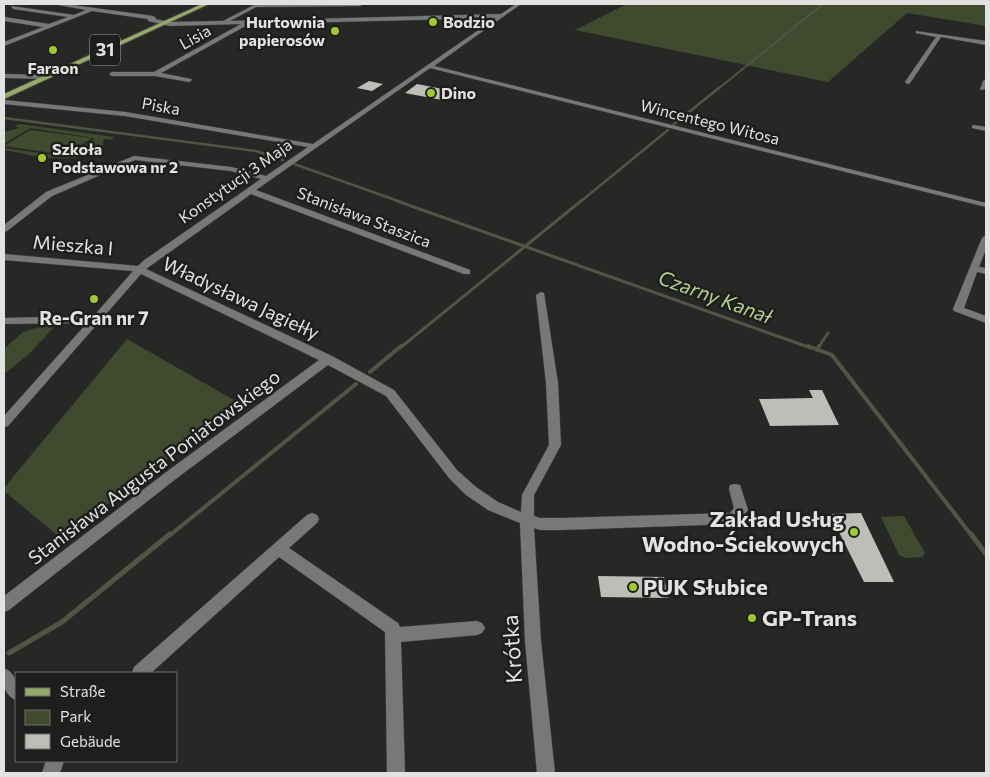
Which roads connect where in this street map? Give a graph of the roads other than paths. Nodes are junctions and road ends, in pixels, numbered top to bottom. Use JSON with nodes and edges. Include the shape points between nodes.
{"nodes":[{"id":1,"x":56,"y":4,"type":"edge"},
{"id":2,"x":206,"y":4,"type":"edge"},
{"id":3,"x":360,"y":4,"type":"edge"},
{"id":4,"x":519,"y":4,"type":"edge"},
{"id":5,"x":256,"y":5,"type":"edge"},
{"id":6,"x":13,"y":7,"type":"dead end"},
{"id":7,"x":92,"y":9,"type":"junction"},
{"id":8,"x":74,"y":16,"type":"junction"},
{"id":9,"x":501,"y":16,"type":"junction"},
{"id":10,"x":4,"y":19,"type":"edge"},
{"id":11,"x":248,"y":22,"type":"junction"},
{"id":12,"x":164,"y":23,"type":"junction"},
{"id":13,"x":224,"y":23,"type":"junction"},
{"id":14,"x":49,"y":26,"type":"junction"},
{"id":15,"x":918,"y":32,"type":"dead end"},
{"id":16,"x":940,"y":36,"type":"junction"},
{"id":17,"x":986,"y":43,"type":"edge"},
{"id":18,"x":4,"y":44,"type":"edge"},
{"id":19,"x":428,"y":66,"type":"junction"},
{"id":20,"x":112,"y":74,"type":"dead end"},
{"id":21,"x":155,"y":74,"type":"junction"},
{"id":22,"x":48,"y":76,"type":"junction"},
{"id":23,"x":4,"y":77,"type":"edge"},
{"id":24,"x":189,"y":80,"type":"dead end"},
{"id":25,"x":986,"y":81,"type":"edge"},
{"id":26,"x":908,"y":82,"type":"dead end"},
{"id":27,"x":35,"y":83,"type":"junction"},
{"id":28,"x":982,"y":89,"type":"dead end"},
{"id":29,"x":4,"y":97,"type":"edge"},
{"id":30,"x":4,"y":102,"type":"edge"},
{"id":31,"x":974,"y":126,"type":"dead end"},
{"id":32,"x":986,"y":129,"type":"edge"},
{"id":33,"x":312,"y":146,"type":"junction"},
{"id":34,"x":266,"y":178,"type":"junction"},
{"id":35,"x":249,"y":190,"type":"junction"},
{"id":36,"x":986,"y":205,"type":"edge"},
{"id":37,"x":4,"y":229,"type":"edge"},
{"id":38,"x":986,"y":238,"type":"edge"},
{"id":39,"x":4,"y":257,"type":"edge"},
{"id":40,"x":974,"y":268,"type":"junction"},
{"id":41,"x":138,"y":270,"type":"junction"},
{"id":42,"x":986,"y":271,"type":"edge"},
{"id":43,"x":467,"y":272,"type":"dead end"},
{"id":44,"x":540,"y":295,"type":"dead end"},
{"id":45,"x":986,"y":320,"type":"edge"},
{"id":46,"x":4,"y":321,"type":"edge"},
{"id":47,"x":93,"y":321,"type":"junction"},
{"id":48,"x":328,"y":359,"type":"junction"},
{"id":49,"x":4,"y":423,"type":"edge"},
{"id":50,"x":734,"y":489,"type":"dead end"},
{"id":51,"x":312,"y":519,"type":"dead end"},
{"id":52,"x":527,"y":520,"type":"junction"},
{"id":53,"x":280,"y":550,"type":"junction"},
{"id":54,"x":4,"y":605,"type":"edge"},
{"id":55,"x":478,"y":628,"type":"dead end"},
{"id":56,"x":393,"y":631,"type":"junction"},
{"id":57,"x":141,"y":672,"type":"edge"},
{"id":58,"x":4,"y":676,"type":"edge"},
{"id":59,"x":15,"y":691,"type":"edge"},
{"id":60,"x":396,"y":773,"type":"edge"},
{"id":61,"x":546,"y":773,"type":"edge"}],
"edges":[{"from":1,"to":7,"type":"street"},
{"from":2,"to":12,"type":"main road","number":"31"},
{"from":3,"to":5,"type":"street"},
{"from":4,"to":9,"type":"street","name":"Konstytucji 3 Maja"},
{"from":5,"to":13,"type":"street"},
{"from":6,"to":8,"type":"street"},
{"from":7,"to":8,"type":"street"},
{"from":7,"to":12,"type":"street","via":[[153,18],[150,20]]},
{"from":8,"to":14,"type":"street"},
{"from":9,"to":11,"type":"street"},
{"from":9,"to":19,"type":"street","name":"Konstytucji 3 Maja"},
{"from":10,"to":14,"type":"street"},
{"from":11,"to":13,"type":"street"},
{"from":11,"to":21,"type":"street","name":"Lisia"},
{"from":12,"to":13,"type":"street"},
{"from":12,"to":22,"type":"main road","number":"31"},
{"from":14,"to":18,"type":"street"},
{"from":15,"to":16,"type":"street"},
{"from":16,"to":17,"type":"street"},
{"from":16,"to":26,"type":"street"},
{"from":19,"to":33,"type":"street","name":"Konstytucji 3 Maja"},
{"from":19,"to":36,"type":"street","name":"Wincentego Witosa"},
{"from":20,"to":21,"type":"street"},
{"from":21,"to":24,"type":"street"},
{"from":22,"to":23,"type":"street"},
{"from":22,"to":27,"type":"main road","number":"31"},
{"from":23,"to":27,"type":"street"},
{"from":25,"to":28,"type":"street"},
{"from":27,"to":29,"type":"main road","number":"31"},
{"from":30,"to":33,"type":"street","name":"Piska","via":[[125,114]]},
{"from":31,"to":32,"type":"street"},
{"from":33,"to":34,"type":"street","name":"Konstytucji 3 Maja"},
{"from":34,"to":35,"type":"street","name":"Konstytucji 3 Maja"},
{"from":34,"to":37,"type":"street","via":[[231,169],[134,158],[49,194]]},
{"from":35,"to":41,"type":"street","name":"Konstytucji 3 Maja"},
{"from":35,"to":43,"type":"street","name":"Stanisława Staszica"},
{"from":38,"to":40,"type":"street"},
{"from":39,"to":41,"type":"street","name":"Mieszka I"},
{"from":40,"to":42,"type":"street"},
{"from":40,"to":45,"type":"street","via":[[958,309]]},
{"from":41,"to":47,"type":"street","name":"Konstytucji 3 Maja"},
{"from":41,"to":48,"type":"street","name":"Władysława Jagiełły"},
{"from":44,"to":52,"type":"street","name":"Krótka","via":[[552,383],[555,445],[528,495]]},
{"from":46,"to":47,"type":"street"},
{"from":47,"to":49,"type":"street","name":"Konstytucji 3 Maja"},
{"from":48,"to":52,"type":"street","name":"Władysława Jagiełły","via":[[390,393],[453,474],[471,491],[493,506]]},
{"from":48,"to":54,"type":"street","name":"Stanisława Augusta Poniatowskiego"},
{"from":50,"to":52,"type":"street","via":[[741,510],[733,518],[561,524]]},
{"from":51,"to":53,"type":"street"},
{"from":52,"to":61,"type":"street","name":"Krótka","via":[[533,641]]},
{"from":53,"to":56,"type":"street"},
{"from":53,"to":57,"type":"street"},
{"from":55,"to":56,"type":"street"},
{"from":56,"to":60,"type":"street"},
{"from":58,"to":59,"type":"street"}]}
